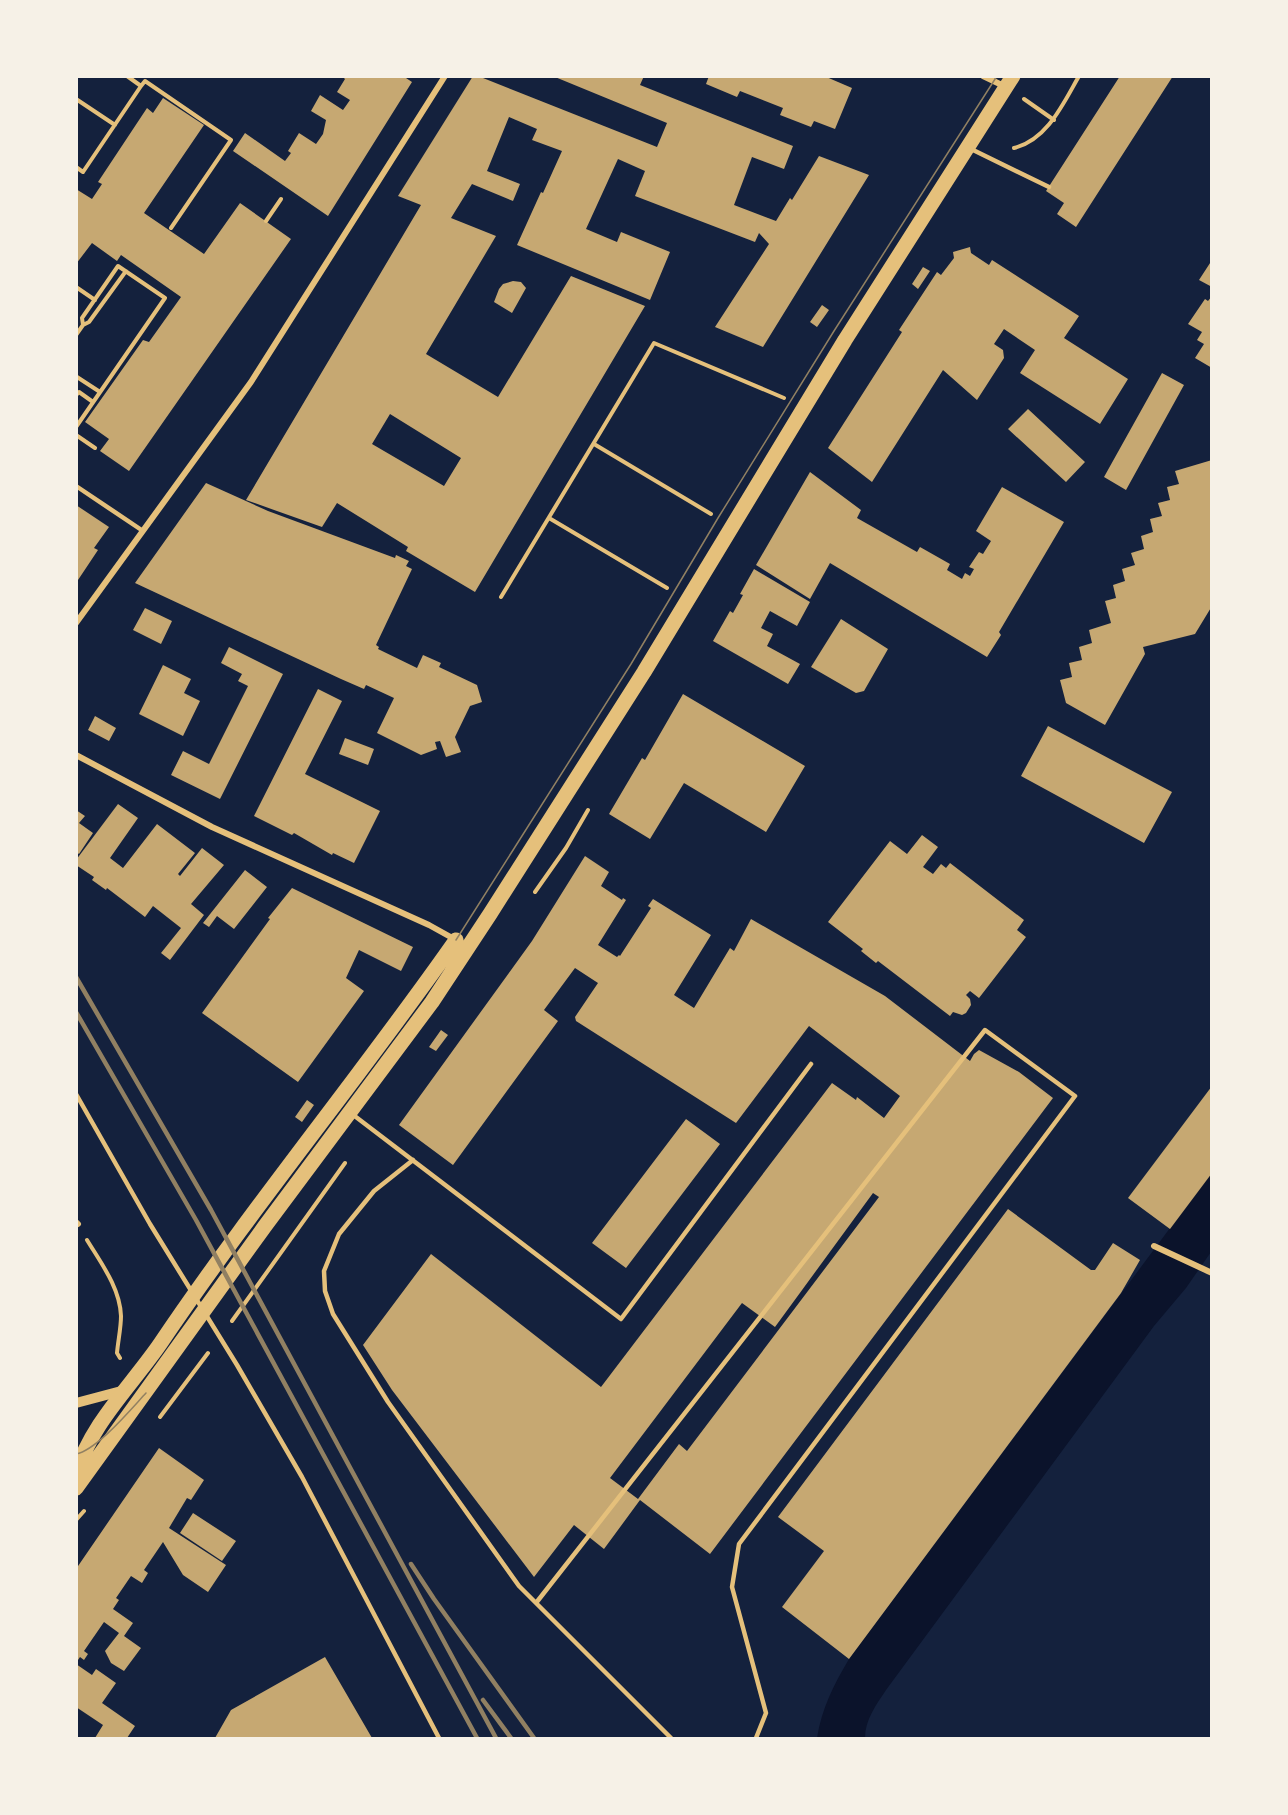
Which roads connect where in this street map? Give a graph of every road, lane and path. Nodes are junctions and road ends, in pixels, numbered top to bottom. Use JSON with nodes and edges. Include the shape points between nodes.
{"nodes":[{"id":1,"x":127,"y":76,"type":"edge"},
{"id":2,"x":445,"y":76,"type":"edge"},
{"id":3,"x":983,"y":76,"type":"edge"},
{"id":4,"x":1009,"y":82,"type":"edge"},
{"id":5,"x":141,"y":86,"type":"junction"},
{"id":6,"x":76,"y":99,"type":"edge"},
{"id":7,"x":1054,"y":120,"type":"dead end"},
{"id":8,"x":115,"y":125,"type":"junction"},
{"id":9,"x":968,"y":147,"type":"junction"},
{"id":10,"x":76,"y":167,"type":"edge"},
{"id":11,"x":1049,"y":187,"type":"dead end"},
{"id":12,"x":281,"y":199,"type":"dead end"},
{"id":13,"x":266,"y":221,"type":"dead end"},
{"id":14,"x":171,"y":228,"type":"dead end"},
{"id":15,"x":126,"y":271,"type":"junction"},
{"id":16,"x":76,"y":287,"type":"edge"},
{"id":17,"x":95,"y":300,"type":"junction"},
{"id":18,"x":83,"y":326,"type":"junction"},
{"id":19,"x":76,"y":335,"type":"edge"},
{"id":20,"x":77,"y":377,"type":"edge"},
{"id":21,"x":100,"y":392,"type":"junction"},
{"id":22,"x":76,"y":395,"type":"edge"},
{"id":23,"x":93,"y":402,"type":"junction"},
{"id":24,"x":803,"y":406,"type":"junction"},
{"id":25,"x":76,"y":427,"type":"edge"},
{"id":26,"x":76,"y":435,"type":"edge"},
{"id":27,"x":594,"y":444,"type":"junction"},
{"id":28,"x":95,"y":448,"type":"dead end"},
{"id":29,"x":76,"y":486,"type":"edge"},
{"id":30,"x":549,"y":518,"type":"junction"},
{"id":31,"x":731,"y":526,"type":"junction"},
{"id":32,"x":143,"y":531,"type":"junction"},
{"id":33,"x":501,"y":597,"type":"dead end"},
{"id":34,"x":686,"y":600,"type":"junction"},
{"id":35,"x":76,"y":623,"type":"edge"},
{"id":36,"x":76,"y":755,"type":"edge"},
{"id":37,"x":462,"y":943,"type":"junction"},
{"id":38,"x":812,"y":1064,"type":"dead end"},
{"id":39,"x":76,"y":1094,"type":"edge"},
{"id":40,"x":350,"y":1113,"type":"junction"},
{"id":41,"x":413,"y":1160,"type":"junction"},
{"id":42,"x":77,"y":1223,"type":"edge"},
{"id":43,"x":1154,"y":1246,"type":"dead end"},
{"id":44,"x":281,"y":1254,"type":"dead end"},
{"id":45,"x":1208,"y":1272,"type":"edge"},
{"id":46,"x":232,"y":1321,"type":"dead end"},
{"id":47,"x":210,"y":1350,"type":"dead end"},
{"id":48,"x":196,"y":1369,"type":"dead end"},
{"id":49,"x":129,"y":1385,"type":"junction"},
{"id":50,"x":76,"y":1402,"type":"edge"},
{"id":51,"x":76,"y":1474,"type":"edge"},
{"id":52,"x":76,"y":1488,"type":"edge"},
{"id":53,"x":536,"y":1603,"type":"junction"},
{"id":54,"x":439,"y":1738,"type":"edge"},
{"id":55,"x":671,"y":1738,"type":"edge"},
{"id":56,"x":756,"y":1738,"type":"edge"}],
"edges":[{"from":1,"to":5,"type":"path"},
{"from":2,"to":32,"type":"street","via":[[252,382]]},
{"from":3,"to":4,"type":"street"},
{"from":4,"to":7,"type":"path"},
{"from":4,"to":9,"type":"main road"},
{"from":5,"to":8,"type":"path"},
{"from":5,"to":14,"type":"path","via":[[145,81],[231,140]]},
{"from":6,"to":8,"type":"path"},
{"from":8,"to":10,"type":"path","via":[[83,172]]},
{"from":9,"to":11,"type":"lane"},
{"from":9,"to":24,"type":"main road"},
{"from":12,"to":13,"type":"path"},
{"from":15,"to":17,"type":"path","via":[[118,266]]},
{"from":15,"to":18,"type":"path"},
{"from":15,"to":21,"type":"path","via":[[165,298]]},
{"from":16,"to":17,"type":"path"},
{"from":17,"to":18,"type":"path","via":[[82,318]]},
{"from":18,"to":19,"type":"path"},
{"from":20,"to":21,"type":"path"},
{"from":21,"to":23,"type":"path"},
{"from":22,"to":23,"type":"path","via":[[79,392]]},
{"from":23,"to":25,"type":"path"},
{"from":24,"to":27,"type":"path","via":[[654,343]]},
{"from":24,"to":31,"type":"main road"},
{"from":26,"to":28,"type":"path"},
{"from":27,"to":30,"type":"path"},
{"from":27,"to":31,"type":"path"},
{"from":29,"to":32,"type":"lane"},
{"from":30,"to":33,"type":"path"},
{"from":30,"to":34,"type":"path"},
{"from":31,"to":34,"type":"main road"},
{"from":32,"to":35,"type":"street"},
{"from":34,"to":37,"type":"main road","via":[[612,722]]},
{"from":36,"to":37,"type":"street","via":[[212,827]]},
{"from":37,"to":40,"type":"main road","via":[[432,1002]]},
{"from":37,"to":49,"type":"main road","via":[[256,1210]]},
{"from":38,"to":41,"type":"lane","via":[[621,1319]]},
{"from":39,"to":54,"type":"lane","via":[[302,1477]]},
{"from":40,"to":41,"type":"lane"},
{"from":40,"to":52,"type":"main road"},
{"from":41,"to":53,"type":"lane","via":[[374,1191],[339,1234],[324,1271],[325,1291],[333,1314],[387,1402],[519,1586]]},
{"from":42,"to":49,"type":"path","via":[[119,1302],[117,1353]]},
{"from":43,"to":45,"type":"street"},
{"from":44,"to":46,"type":"path"},
{"from":47,"to":48,"type":"path"},
{"from":49,"to":50,"type":"street"},
{"from":49,"to":51,"type":"main road","via":[[82,1453]]},
{"from":53,"to":55,"type":"lane"},
{"from":53,"to":56,"type":"lane","via":[[986,1030],[1075,1096],[740,1544],[732,1587],[766,1713]]}]}
